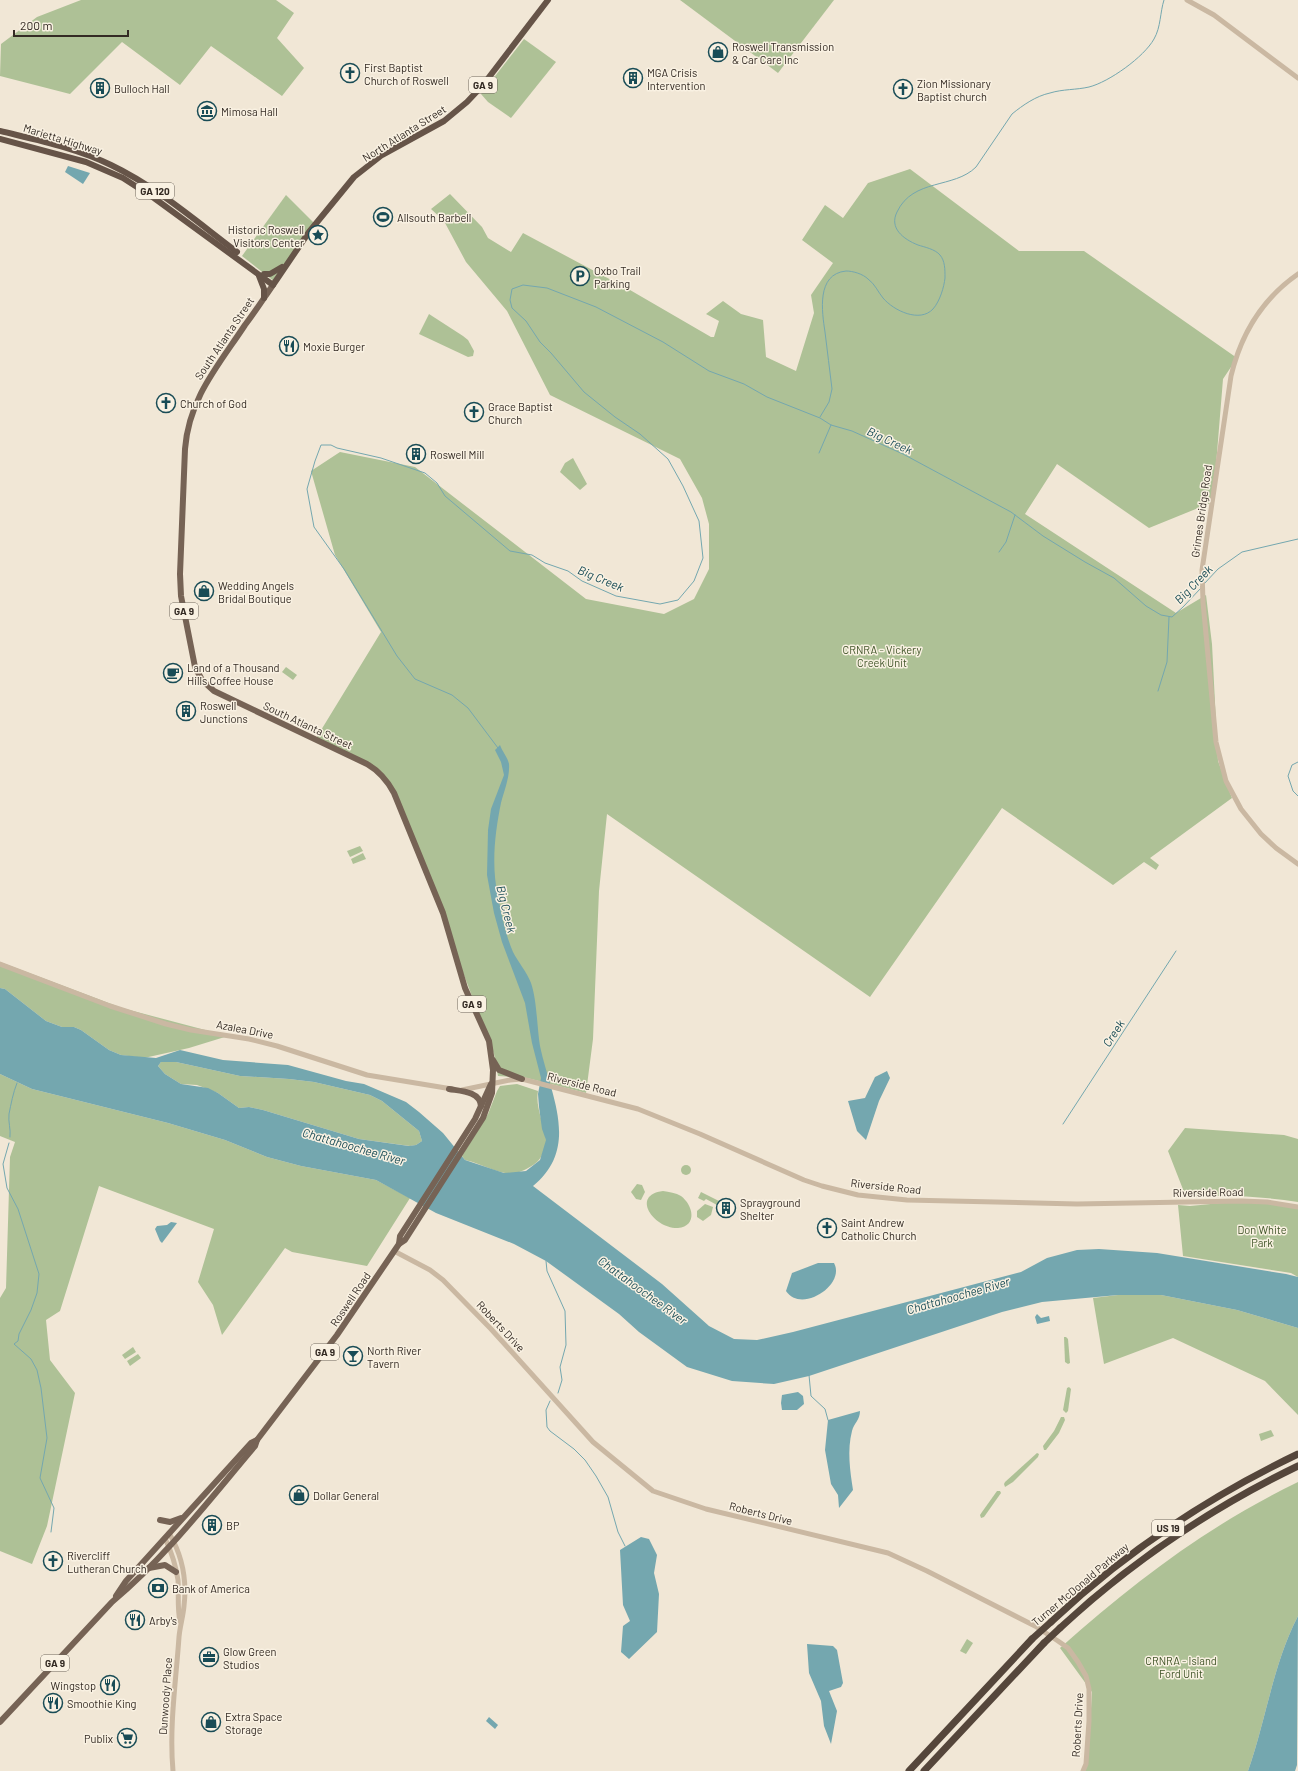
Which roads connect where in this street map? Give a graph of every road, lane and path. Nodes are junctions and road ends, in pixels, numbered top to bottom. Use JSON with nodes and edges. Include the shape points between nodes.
{"nodes":[{"id":1,"x":548,"y":0,"type":"edge"},
{"id":2,"x":1187,"y":0,"type":"edge"},
{"id":3,"x":1298,"y":78,"type":"edge"},
{"id":4,"x":0,"y":131,"type":"edge"},
{"id":5,"x":0,"y":139,"type":"edge"},
{"id":6,"x":286,"y":264,"type":"junction"},
{"id":7,"x":254,"y":270,"type":"junction"},
{"id":8,"x":264,"y":274,"type":"junction"},
{"id":9,"x":1298,"y":274,"type":"edge"},
{"id":10,"x":274,"y":283,"type":"junction"},
{"id":11,"x":264,"y":298,"type":"junction"},
{"id":12,"x":1298,"y":864,"type":"edge"},
{"id":13,"x":0,"y":964,"type":"edge"},
{"id":14,"x":492,"y":1057,"type":"junction"},
{"id":15,"x":522,"y":1079,"type":"junction"},
{"id":16,"x":491,"y":1084,"type":"junction"},
{"id":17,"x":448,"y":1089,"type":"junction"},
{"id":18,"x":481,"y":1108,"type":"junction"},
{"id":19,"x":477,"y":1122,"type":"junction"},
{"id":20,"x":1298,"y":1207,"type":"edge"},
{"id":21,"x":394,"y":1251,"type":"junction"},
{"id":22,"x":257,"y":1440,"type":"junction"},
{"id":23,"x":1298,"y":1454,"type":"edge"},
{"id":24,"x":1298,"y":1466,"type":"edge"},
{"id":25,"x":184,"y":1517,"type":"junction"},
{"id":26,"x":160,"y":1520,"type":"dead end"},
{"id":27,"x":167,"y":1535,"type":"junction"},
{"id":28,"x":174,"y":1540,"type":"junction"},
{"id":29,"x":168,"y":1546,"type":"junction"},
{"id":30,"x":147,"y":1569,"type":"junction"},
{"id":31,"x":176,"y":1572,"type":"junction"},
{"id":32,"x":112,"y":1602,"type":"junction"},
{"id":33,"x":180,"y":1622,"type":"junction"},
{"id":34,"x":0,"y":1722,"type":"edge"},
{"id":35,"x":173,"y":1771,"type":"edge"},
{"id":36,"x":909,"y":1771,"type":"edge"},
{"id":37,"x":924,"y":1771,"type":"edge"},
{"id":38,"x":1083,"y":1771,"type":"edge"}],
"edges":[{"from":1,"to":6,"type":"highway","name":"North Atlanta Street","number":"GA 9","via":[[467,102],[444,121],[382,155],[354,177]]},
{"from":2,"to":3,"type":"street","via":[[1214,15]]},
{"from":4,"to":8,"type":"highway","name":"Marietta Highway","number":"GA 120","via":[[78,152],[125,172],[151,188]]},
{"from":5,"to":7,"type":"highway","name":"Marietta Highway","number":"GA 120","via":[[86,162],[123,178]]},
{"from":6,"to":8,"type":"highway","via":[[272,273]]},
{"from":6,"to":10,"type":"highway","name":"North Atlanta Street","number":"GA 9"},
{"from":7,"to":10,"type":"highway","name":"Marietta Highway","number":"GA 120"},
{"from":7,"to":11,"type":"highway","via":[[262,281]]},
{"from":8,"to":10,"type":"highway","name":"Marietta Highway"},
{"from":9,"to":12,"type":"street","name":"Grimes Bridge Road","via":[[1281,287],[1263,307],[1245,335],[1235,361],[1202,570],[1216,742],[1226,781],[1241,809],[1261,834]]},
{"from":10,"to":11,"type":"main road","name":"South Atlanta Street","number":"GA 9"},
{"from":11,"to":14,"type":"main road","name":"South Atlanta Street","number":"GA 9","via":[[205,384],[195,403],[187,428],[180,582],[195,667],[202,680],[214,691],[367,764],[387,781],[443,913],[462,978],[486,1034]]},
{"from":13,"to":17,"type":"street","name":"Azalea Drive","via":[[110,1006],[166,1024],[277,1046],[373,1076]]},
{"from":14,"to":15,"type":"main road","via":[[499,1070]]},
{"from":14,"to":16,"type":"main road","name":"South Atlanta Street","number":"GA 9"},
{"from":15,"to":16,"type":"street","name":"Riverside Road"},
{"from":15,"to":20,"type":"street","name":"Riverside Road","via":[[638,1109],[804,1180],[858,1195],[914,1200],[1077,1204],[1242,1201]]},
{"from":16,"to":17,"type":"street","name":"Azalea Drive","via":[[467,1089]]},
{"from":16,"to":18,"type":"main road","name":"South Atlanta Street","number":"GA 9"},
{"from":16,"to":19,"type":"main road","name":"South Atlanta Street","number":"GA 9","via":[[490,1102]]},
{"from":17,"to":18,"type":"main road","via":[[476,1096],[480,1100]]},
{"from":18,"to":19,"type":"main road","name":"South Atlanta Street","number":"GA 9"},
{"from":19,"to":21,"type":"main road","name":"Roswell Road","number":"GA 9","via":[[405,1240]]},
{"from":21,"to":22,"type":"main road","name":"Roswell Road","number":"GA 9","via":[[337,1335]]},
{"from":21,"to":38,"type":"street","name":"Roberts Drive","via":[[444,1280],[593,1442],[653,1491],[706,1510],[888,1553],[1035,1626],[1068,1648],[1086,1676],[1089,1690],[1086,1764]]},
{"from":22,"to":25,"type":"main road","name":"Roswell Road","number":"GA 9","via":[[251,1443]]},
{"from":22,"to":28,"type":"main road","name":"Roswell Road","number":"GA 9","via":[[255,1446]]},
{"from":23,"to":36,"type":"highway","name":"Turner McDonald Parkway","number":"US 19","bridge":true,"via":[[1235,1487],[1171,1526],[1114,1568],[1032,1640]]},
{"from":24,"to":37,"type":"highway","name":"Turner McDonald Parkway","number":"US 19","bridge":true,"via":[[1236,1499],[1178,1535],[1121,1576],[1044,1643]]},
{"from":25,"to":26,"type":"main road","via":[[170,1522]]},
{"from":25,"to":27,"type":"main road","name":"Roswell Road","number":"GA 9"},
{"from":27,"to":28,"type":"street","name":"Dunwoody Place"},
{"from":27,"to":29,"type":"street","name":"Dunwoody Place"},
{"from":27,"to":32,"type":"main road","name":"Roswell Road","number":"GA 9","via":[[126,1581]]},
{"from":28,"to":29,"type":"main road","name":"Roswell Road","number":"GA 9"},
{"from":28,"to":33,"type":"street","name":"Dunwoody Place","via":[[184,1576],[184,1606]]},
{"from":29,"to":30,"type":"main road","name":"Roswell Road","number":"GA 9"},
{"from":29,"to":31,"type":"street","name":"Dunwoody Place"},
{"from":30,"to":31,"type":"main road","via":[[165,1565]]},
{"from":30,"to":32,"type":"main road","name":"Roswell Road","number":"GA 9","via":[[132,1586]]},
{"from":31,"to":33,"type":"street","name":"Dunwoody Place"},
{"from":32,"to":34,"type":"main road","name":"Roswell Road","number":"GA 9"},
{"from":33,"to":35,"type":"street","name":"Dunwoody Place","via":[[172,1748]]}]}
